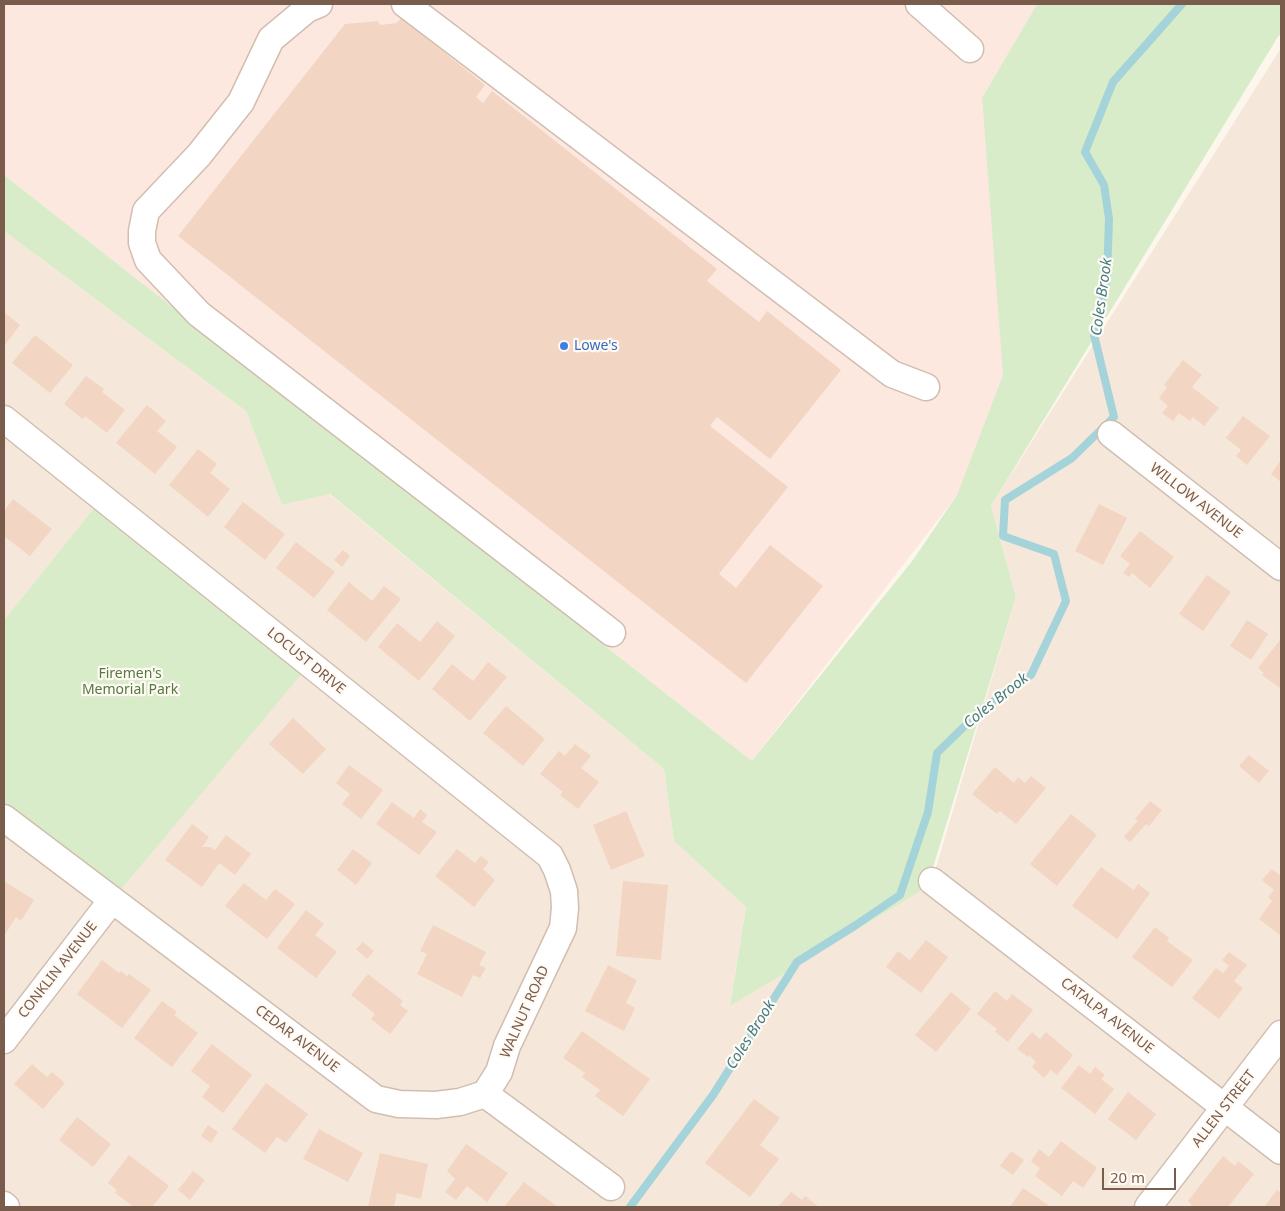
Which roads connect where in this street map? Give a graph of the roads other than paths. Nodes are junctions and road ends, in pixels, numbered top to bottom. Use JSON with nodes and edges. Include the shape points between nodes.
{"nodes":[{"id":1,"x":319,"y":4,"type":"edge"},
{"id":2,"x":405,"y":4,"type":"edge"},
{"id":3,"x":919,"y":4,"type":"edge"},
{"id":4,"x":970,"y":49,"type":"dead end"},
{"id":5,"x":926,"y":387,"type":"dead end"},
{"id":6,"x":4,"y":420,"type":"edge"},
{"id":7,"x":1111,"y":434,"type":"dead end"},
{"id":8,"x":1281,"y":568,"type":"edge"},
{"id":9,"x":612,"y":633,"type":"dead end"},
{"id":10,"x":4,"y":818,"type":"edge"},
{"id":11,"x":932,"y":881,"type":"dead end"},
{"id":12,"x":112,"y":900,"type":"junction"},
{"id":13,"x":563,"y":928,"type":"joint"},
{"id":14,"x":1281,"y":1034,"type":"edge"},
{"id":15,"x":4,"y":1040,"type":"edge"},
{"id":16,"x":485,"y":1094,"type":"junction"},
{"id":17,"x":1225,"y":1108,"type":"junction"},
{"id":18,"x":1281,"y":1151,"type":"edge"},
{"id":19,"x":611,"y":1188,"type":"dead end"},
{"id":20,"x":1148,"y":1207,"type":"edge"}],
"edges":[{"from":1,"to":9,"type":"street","via":[[307,8],[271,39],[241,102],[199,155],[146,211],[142,243],[148,260],[199,314]]},
{"from":2,"to":5,"type":"street","via":[[892,374]]},
{"from":3,"to":4,"type":"street"},
{"from":6,"to":13,"type":"street","name":"LOCUST DRIVE","via":[[550,856],[564,891]]},
{"from":7,"to":8,"type":"street","name":"WILLOW AVENUE"},
{"from":10,"to":12,"type":"street","name":"CEDAR AVENUE"},
{"from":11,"to":17,"type":"street","name":"CATALPA AVENUE"},
{"from":12,"to":15,"type":"street","name":"CONKLIN AVENUE"},
{"from":12,"to":16,"type":"street","name":"CEDAR AVENUE","via":[[376,1098],[399,1104],[436,1105]]},
{"from":13,"to":16,"type":"street","name":"WALNUT ROAD","via":[[507,1046],[499,1072]]},
{"from":14,"to":17,"type":"street","name":"ALLEN STREET"},
{"from":16,"to":19,"type":"street"},
{"from":17,"to":18,"type":"street","name":"CATALPA AVENUE"},
{"from":17,"to":20,"type":"street","name":"ALLEN STREET"}]}
